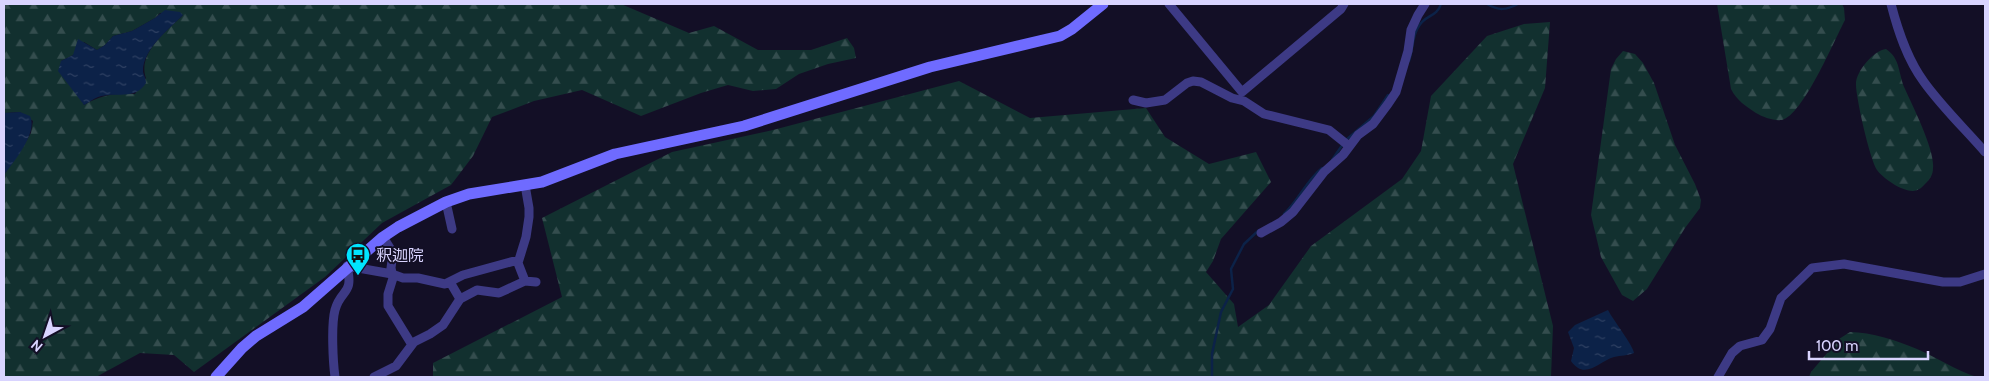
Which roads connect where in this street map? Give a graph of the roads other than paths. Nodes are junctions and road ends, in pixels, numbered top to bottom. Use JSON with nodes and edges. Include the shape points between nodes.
{"nodes":[{"id":1,"x":1103,"y":4,"type":"edge"},
{"id":2,"x":1169,"y":4,"type":"edge"},
{"id":3,"x":1344,"y":4,"type":"edge"},
{"id":4,"x":1425,"y":4,"type":"edge"},
{"id":5,"x":1891,"y":4,"type":"edge"},
{"id":6,"x":1243,"y":96,"type":"junction"},
{"id":7,"x":1133,"y":100,"type":"dead end"},
{"id":8,"x":1349,"y":146,"type":"junction"},
{"id":9,"x":1985,"y":152,"type":"edge"},
{"id":10,"x":525,"y":184,"type":"junction"},
{"id":11,"x":446,"y":202,"type":"junction"},
{"id":12,"x":452,"y":229,"type":"dead end"},
{"id":13,"x":1261,"y":233,"type":"dead end"},
{"id":14,"x":383,"y":237,"type":"junction"},
{"id":15,"x":518,"y":260,"type":"junction"},
{"id":16,"x":347,"y":266,"type":"junction"},
{"id":17,"x":392,"y":274,"type":"junction"},
{"id":18,"x":1985,"y":274,"type":"edge"},
{"id":19,"x":525,"y":281,"type":"junction"},
{"id":20,"x":450,"y":282,"type":"junction"},
{"id":21,"x":536,"y":282,"type":"dead end"},
{"id":22,"x":460,"y":299,"type":"junction"},
{"id":23,"x":412,"y":345,"type":"junction"},
{"id":24,"x":216,"y":377,"type":"edge"},
{"id":25,"x":336,"y":377,"type":"edge"},
{"id":26,"x":374,"y":377,"type":"edge"},
{"id":27,"x":1718,"y":377,"type":"edge"}],
"edges":[{"from":1,"to":10,"type":"street","via":[[1060,36],[930,67],[744,126],[615,154],[542,182]]},
{"from":2,"to":6,"type":"street"},
{"from":3,"to":6,"type":"street"},
{"from":4,"to":8,"type":"street","via":[[1411,30],[1396,92],[1373,124]]},
{"from":5,"to":9,"type":"street","via":[[1907,54],[1923,82]]},
{"from":6,"to":7,"type":"street","via":[[1232,98],[1193,81],[1165,100],[1154,103]]},
{"from":6,"to":8,"type":"street","via":[[1264,114],[1329,130]]},
{"from":8,"to":13,"type":"street","via":[[1293,212]]},
{"from":10,"to":11,"type":"street","via":[[468,194]]},
{"from":10,"to":15,"type":"street","via":[[530,208],[526,237]]},
{"from":11,"to":12,"type":"street"},
{"from":11,"to":14,"type":"street"},
{"from":14,"to":16,"type":"street"},
{"from":14,"to":17,"type":"street","via":[[393,253]]},
{"from":15,"to":19,"type":"street"},
{"from":15,"to":20,"type":"street","via":[[463,275]]},
{"from":16,"to":17,"type":"street"},
{"from":16,"to":24,"type":"street","via":[[303,307],[256,336]]},
{"from":16,"to":25,"type":"street","via":[[350,281],[334,318]]},
{"from":17,"to":20,"type":"street","via":[[445,284]]},
{"from":17,"to":23,"type":"street","via":[[388,306]]},
{"from":18,"to":27,"type":"street","via":[[1960,282],[1943,282],[1844,264],[1812,268],[1781,298],[1770,329],[1762,340],[1740,346]]},
{"from":19,"to":21,"type":"street"},
{"from":19,"to":22,"type":"street","via":[[499,292],[478,290]]},
{"from":20,"to":22,"type":"street"},
{"from":22,"to":23,"type":"street","via":[[443,324]]},
{"from":23,"to":26,"type":"street","via":[[396,366]]}]}
